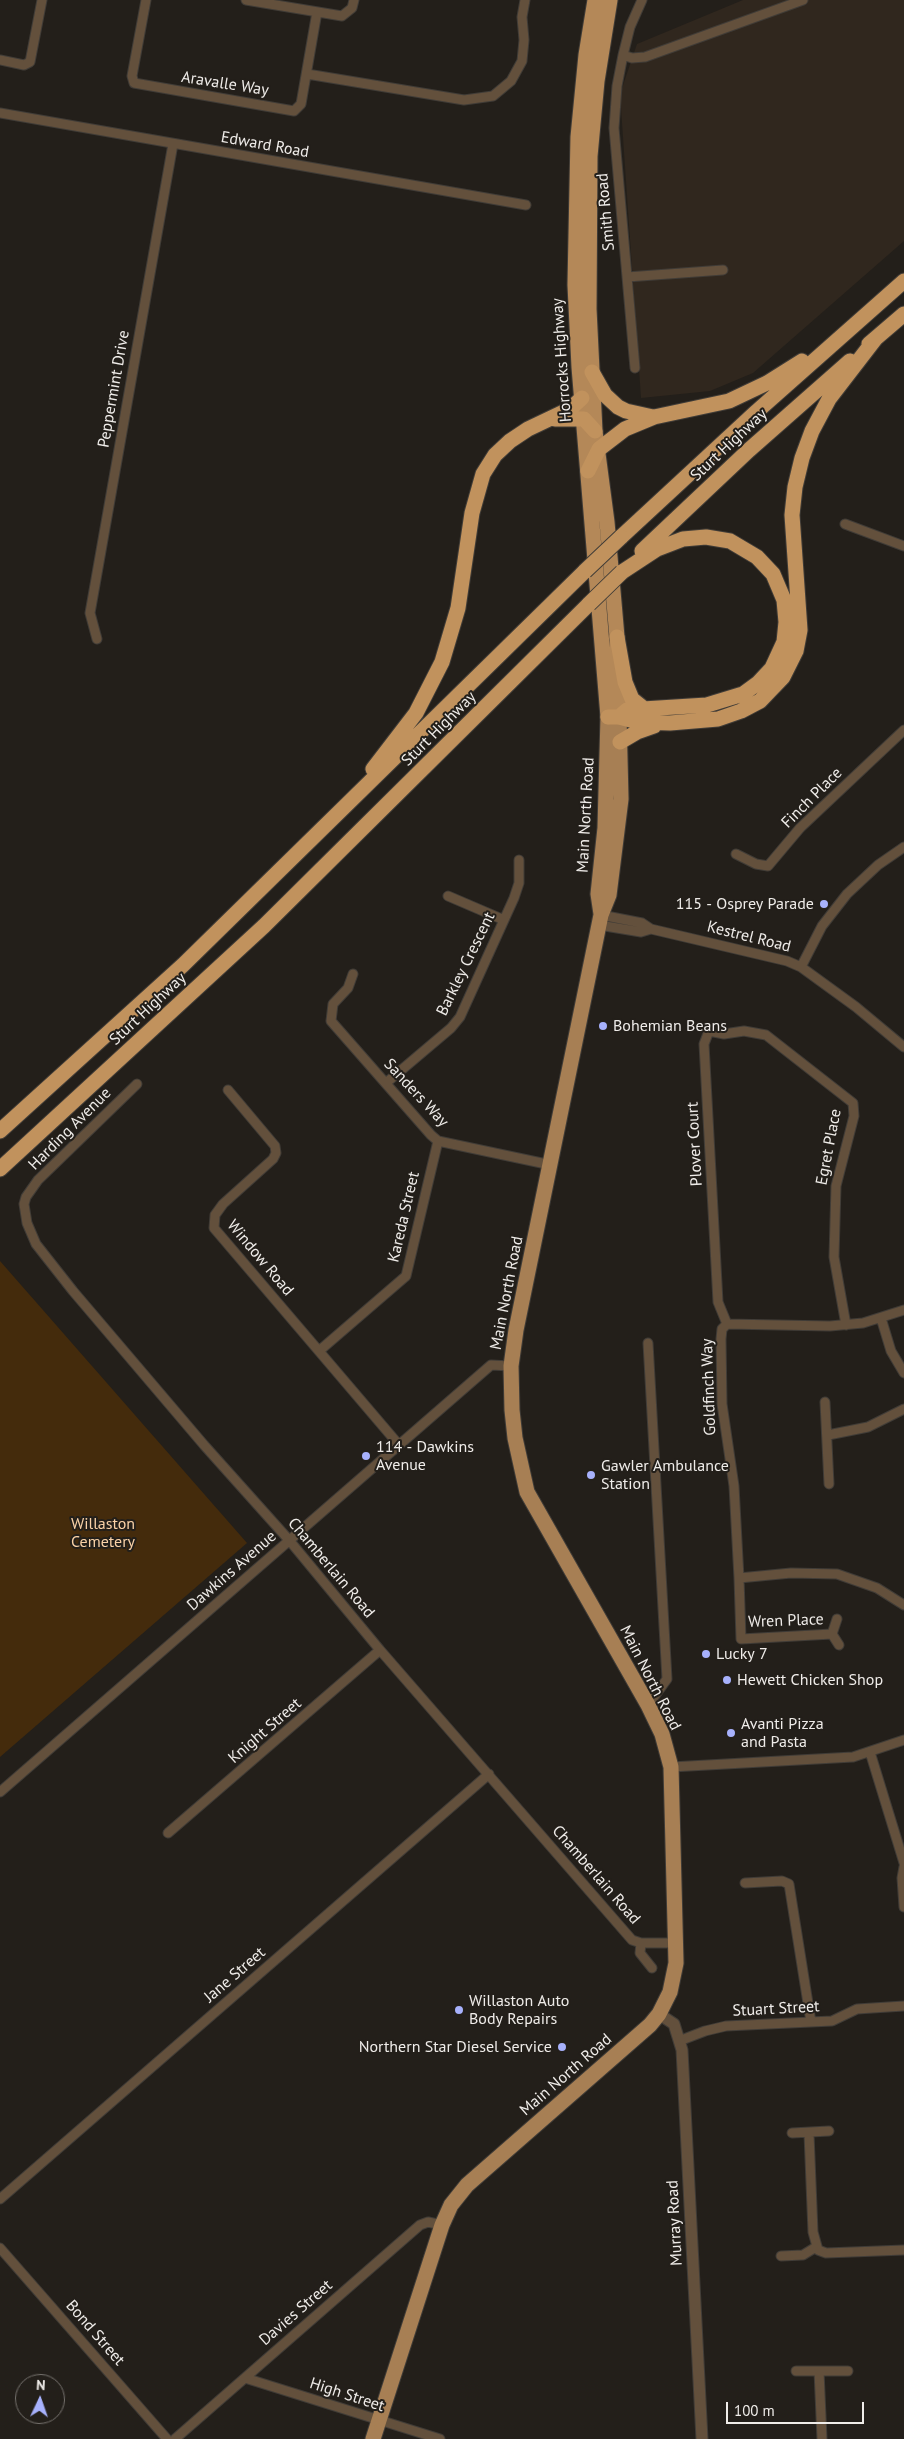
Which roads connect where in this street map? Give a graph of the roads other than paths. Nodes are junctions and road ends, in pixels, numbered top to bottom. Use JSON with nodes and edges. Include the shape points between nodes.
{"nodes":[{"id":1,"x":42,"y":0,"type":"edge"},
{"id":2,"x":146,"y":0,"type":"edge"},
{"id":3,"x":246,"y":0,"type":"edge"},
{"id":4,"x":354,"y":0,"type":"edge"},
{"id":5,"x":525,"y":0,"type":"edge"},
{"id":6,"x":596,"y":0,"type":"edge"},
{"id":7,"x":610,"y":0,"type":"edge"},
{"id":8,"x":642,"y":0,"type":"edge"},
{"id":9,"x":803,"y":0,"type":"edge"},
{"id":10,"x":317,"y":12,"type":"junction"},
{"id":11,"x":623,"y":55,"type":"junction"},
{"id":12,"x":0,"y":60,"type":"edge"},
{"id":13,"x":306,"y":74,"type":"junction"},
{"id":14,"x":0,"y":114,"type":"edge"},
{"id":15,"x":173,"y":144,"type":"junction"},
{"id":16,"x":526,"y":205,"type":"dead end"},
{"id":17,"x":723,"y":270,"type":"dead end"},
{"id":18,"x":627,"y":277,"type":"junction"},
{"id":19,"x":904,"y":281,"type":"edge"},
{"id":20,"x":904,"y":314,"type":"edge"},
{"id":21,"x":876,"y":338,"type":"junction"},
{"id":22,"x":837,"y":339,"type":"junction"},
{"id":23,"x":635,"y":368,"type":"dead end"},
{"id":24,"x":592,"y":372,"type":"junction"},
{"id":25,"x":582,"y":398,"type":"junction"},
{"id":26,"x":654,"y":417,"type":"junction"},
{"id":27,"x":584,"y":419,"type":"junction"},
{"id":28,"x":550,"y":420,"type":"junction"},
{"id":29,"x":596,"y":431,"type":"junction"},
{"id":30,"x":599,"y":449,"type":"junction"},
{"id":31,"x":588,"y":471,"type":"junction"},
{"id":32,"x":845,"y":524,"type":"dead end"},
{"id":33,"x":904,"y":546,"type":"edge"},
{"id":34,"x":622,"y":572,"type":"junction"},
{"id":35,"x":617,"y":637,"type":"junction"},
{"id":36,"x":97,"y":639,"type":"dead end"},
{"id":37,"x":642,"y":707,"type":"junction"},
{"id":38,"x":613,"y":717,"type":"junction"},
{"id":39,"x":670,"y":723,"type":"junction"},
{"id":40,"x":904,"y":730,"type":"edge"},
{"id":41,"x":620,"y":742,"type":"junction"},
{"id":42,"x":324,"y":828,"type":"junction"},
{"id":43,"x":904,"y":847,"type":"edge"},
{"id":44,"x":736,"y":854,"type":"dead end"},
{"id":45,"x":519,"y":860,"type":"dead end"},
{"id":46,"x":448,"y":896,"type":"dead end"},
{"id":47,"x":504,"y":920,"type":"junction"},
{"id":48,"x":600,"y":920,"type":"junction"},
{"id":49,"x":801,"y":967,"type":"junction"},
{"id":50,"x":353,"y":974,"type":"dead end"},
{"id":51,"x":775,"y":1042,"type":"joint"},
{"id":52,"x":904,"y":1047,"type":"edge"},
{"id":53,"x":386,"y":1083,"type":"junction"},
{"id":54,"x":137,"y":1084,"type":"dead end"},
{"id":55,"x":228,"y":1090,"type":"dead end"},
{"id":56,"x":0,"y":1131,"type":"edge"},
{"id":57,"x":438,"y":1140,"type":"junction"},
{"id":58,"x":551,"y":1165,"type":"junction"},
{"id":59,"x":0,"y":1169,"type":"edge"},
{"id":60,"x":26,"y":1197,"type":"joint"},
{"id":61,"x":904,"y":1310,"type":"edge"},
{"id":62,"x":881,"y":1318,"type":"junction"},
{"id":63,"x":727,"y":1324,"type":"junction"},
{"id":64,"x":846,"y":1325,"type":"junction"},
{"id":65,"x":648,"y":1343,"type":"dead end"},
{"id":66,"x":319,"y":1351,"type":"junction"},
{"id":67,"x":511,"y":1366,"type":"junction"},
{"id":68,"x":904,"y":1373,"type":"edge"},
{"id":69,"x":825,"y":1402,"type":"dead end"},
{"id":70,"x":904,"y":1409,"type":"edge"},
{"id":71,"x":828,"y":1434,"type":"junction"},
{"id":72,"x":399,"y":1445,"type":"junction"},
{"id":73,"x":829,"y":1484,"type":"dead end"},
{"id":74,"x":289,"y":1540,"type":"junction"},
{"id":75,"x":739,"y":1578,"type":"junction"},
{"id":76,"x":904,"y":1605,"type":"edge"},
{"id":77,"x":837,"y":1619,"type":"dead end"},
{"id":78,"x":832,"y":1634,"type":"junction"},
{"id":79,"x":839,"y":1645,"type":"dead end"},
{"id":80,"x":380,"y":1650,"type":"junction"},
{"id":81,"x":648,"y":1704,"type":"junction"},
{"id":82,"x":904,"y":1740,"type":"edge"},
{"id":83,"x":870,"y":1752,"type":"junction"},
{"id":84,"x":671,"y":1767,"type":"junction"},
{"id":85,"x":489,"y":1774,"type":"junction"},
{"id":86,"x":0,"y":1792,"type":"edge"},
{"id":87,"x":168,"y":1833,"type":"dead end"},
{"id":88,"x":904,"y":1865,"type":"edge"},
{"id":89,"x":745,"y":1883,"type":"dead end"},
{"id":90,"x":904,"y":1906,"type":"edge"},
{"id":91,"x":641,"y":1943,"type":"junction"},
{"id":92,"x":675,"y":1943,"type":"junction"},
{"id":93,"x":652,"y":1968,"type":"dead end"},
{"id":94,"x":904,"y":2006,"type":"edge"},
{"id":95,"x":659,"y":2014,"type":"junction"},
{"id":96,"x":811,"y":2022,"type":"junction"},
{"id":97,"x":679,"y":2042,"type":"junction"},
{"id":98,"x":829,"y":2131,"type":"dead end"},
{"id":99,"x":792,"y":2133,"type":"dead end"},
{"id":100,"x":809,"y":2134,"type":"junction"},
{"id":101,"x":0,"y":2199,"type":"edge"},
{"id":102,"x":442,"y":2226,"type":"junction"},
{"id":103,"x":816,"y":2247,"type":"junction"},
{"id":104,"x":0,"y":2248,"type":"edge"},
{"id":105,"x":904,"y":2250,"type":"edge"},
{"id":106,"x":781,"y":2256,"type":"dead end"},
{"id":107,"x":848,"y":2370,"type":"dead end"},
{"id":108,"x":819,"y":2371,"type":"junction"},
{"id":109,"x":796,"y":2372,"type":"dead end"},
{"id":110,"x":245,"y":2378,"type":"junction"},
{"id":111,"x":379,"y":2421,"type":"junction"},
{"id":112,"x":167,"y":2439,"type":"edge"},
{"id":113,"x":175,"y":2439,"type":"edge"},
{"id":114,"x":373,"y":2439,"type":"edge"},
{"id":115,"x":440,"y":2439,"type":"edge"},
{"id":116,"x":702,"y":2439,"type":"edge"},
{"id":117,"x":822,"y":2439,"type":"edge"}],
"edges":[{"from":1,"to":12,"type":"street","via":[[30,62],[24,65]]},
{"from":2,"to":13,"type":"street","name":"Aravalle Way","via":[[132,76],[137,85],[294,111],[301,104]]},
{"from":3,"to":10,"type":"street"},
{"from":4,"to":10,"type":"street","via":[[352,8],[342,16]]},
{"from":5,"to":13,"type":"street","via":[[522,61],[511,81],[492,96],[464,100]]},
{"from":6,"to":25,"type":"highway","name":"Horrocks Highway","via":[[584,71],[576,177],[575,285]]},
{"from":7,"to":24,"type":"highway","name":"Horrocks Highway","via":[[597,81],[590,156]]},
{"from":8,"to":11,"type":"street","name":"Smith Road","via":[[630,27]]},
{"from":9,"to":11,"type":"street","via":[[645,56],[632,58]]},
{"from":10,"to":13,"type":"street","name":"Aravalle Way"},
{"from":11,"to":18,"type":"street","name":"Smith Road","via":[[614,128]]},
{"from":14,"to":15,"type":"street","name":"Edward Road"},
{"from":15,"to":16,"type":"street","name":"Edward Road"},
{"from":15,"to":36,"type":"street","name":"Peppermint Drive","via":[[90,613]]},
{"from":17,"to":18,"type":"street"},
{"from":18,"to":23,"type":"street","name":"Smith Road"},
{"from":19,"to":22,"type":"highway","name":"Sturt Highway"},
{"from":20,"to":21,"type":"highway","name":"Sturt Highway"},
{"from":21,"to":34,"type":"highway","name":"Sturt Highway","via":[[749,450]]},
{"from":21,"to":39,"type":"highway","via":[[829,399],[812,431],[799,469],[792,528],[800,630],[796,651],[788,668],[768,693],[741,711],[706,721]]},
{"from":22,"to":26,"type":"highway","via":[[743,395],[712,406]]},
{"from":22,"to":42,"type":"highway","name":"Sturt Highway","bridge":true,"via":[[621,537]]},
{"from":24,"to":26,"type":"highway","via":[[605,395],[618,407]]},
{"from":24,"to":29,"type":"highway","name":"Horrocks Highway"},
{"from":25,"to":27,"type":"highway","name":"Horrocks Highway"},
{"from":25,"to":28,"type":"highway"},
{"from":26,"to":30,"type":"highway","via":[[625,429]]},
{"from":27,"to":28,"type":"highway"},
{"from":27,"to":29,"type":"highway"},
{"from":27,"to":31,"type":"highway","name":"Horrocks Highway"},
{"from":28,"to":42,"type":"highway","via":[[528,428],[510,441],[495,455],[483,474],[472,513],[458,608],[436,677],[403,732]]},
{"from":29,"to":30,"type":"highway","name":"Horrocks Highway"},
{"from":30,"to":31,"type":"highway"},
{"from":30,"to":35,"type":"highway","name":"Horrocks Highway"},
{"from":31,"to":38,"type":"highway","name":"Horrocks Highway"},
{"from":32,"to":33,"type":"street"},
{"from":34,"to":37,"type":"highway","via":[[671,542],[696,537],[718,538],[749,550],[765,564],[778,583],[786,610],[786,632],[781,651],[772,668],[752,688],[721,702]]},
{"from":34,"to":59,"type":"highway","name":"Sturt Highway","bridge":true,"via":[[264,926]]},
{"from":35,"to":37,"type":"highway","via":[[625,682],[632,699]]},
{"from":35,"to":38,"type":"highway","name":"Horrocks Highway"},
{"from":37,"to":38,"type":"highway"},
{"from":38,"to":39,"type":"highway","via":[[630,722]]},
{"from":38,"to":41,"type":"main road","name":"Main North Road"},
{"from":38,"to":48,"type":"main road","name":"Main North Road","via":[[598,894]]},
{"from":39,"to":41,"type":"highway","via":[[636,732]]},
{"from":40,"to":44,"type":"street","name":"Finch Place","via":[[800,828],[768,866]]},
{"from":41,"to":48,"type":"main road","name":"Main North Road","via":[[619,817],[609,896]]},
{"from":42,"to":56,"type":"highway","name":"Sturt Highway","via":[[133,1013]]},
{"from":43,"to":49,"type":"street","via":[[846,894],[822,926]]},
{"from":45,"to":47,"type":"street","name":"Barkley Crescent","via":[[519,883]]},
{"from":46,"to":47,"type":"street"},
{"from":47,"to":53,"type":"street","name":"Barkley Crescent","via":[[460,1017]]},
{"from":48,"to":49,"type":"street","name":"Kestrel Road","via":[[642,923],[651,929],[787,960]]},
{"from":48,"to":58,"type":"main road","name":"Main North Road"},
{"from":49,"to":52,"type":"street","name":"Kestrel Road"},
{"from":50,"to":53,"type":"street","name":"Sanders Way","via":[[348,988],[333,1004],[331,1020]]},
{"from":51,"to":63,"type":"street","name":"Plover Court","via":[[766,1035],[744,1031],[724,1034],[709,1031],[705,1037],[718,1302]]},
{"from":51,"to":64,"type":"street","name":"Egret Place","via":[[852,1104],[854,1116],[836,1186],[834,1257]]},
{"from":53,"to":57,"type":"street","name":"Sanders Way"},
{"from":54,"to":60,"type":"street","name":"Harding Avenue","via":[[38,1180]]},
{"from":55,"to":66,"type":"street","name":"Window Road","via":[[275,1146],[276,1153],[223,1204],[215,1215],[214,1228]]},
{"from":57,"to":58,"type":"street","name":"Sanders Way"},
{"from":57,"to":66,"type":"street","name":"Kareda Street","via":[[406,1276]]},
{"from":58,"to":67,"type":"main road","name":"Main North Road"},
{"from":60,"to":74,"type":"street","name":"Chamberlain Road","via":[[27,1223],[36,1244],[91,1313]]},
{"from":61,"to":62,"type":"street","name":"Goldfinch Way"},
{"from":62,"to":64,"type":"street","name":"Goldfinch Way"},
{"from":62,"to":68,"type":"street","via":[[891,1351]]},
{"from":63,"to":64,"type":"street","name":"Goldfinch Way"},
{"from":63,"to":75,"type":"street","name":"Goldfinch Way","via":[[722,1329],[721,1339],[722,1404],[734,1486]]},
{"from":65,"to":81,"type":"street","via":[[667,1679]]},
{"from":66,"to":72,"type":"street","name":"Window Road"},
{"from":67,"to":72,"type":"street","name":"Dawkins Avenue","via":[[491,1365]]},
{"from":67,"to":81,"type":"main road","name":"Main North Road","via":[[515,1438],[527,1492]]},
{"from":69,"to":71,"type":"street"},
{"from":70,"to":71,"type":"street","via":[[868,1427]]},
{"from":71,"to":73,"type":"street"},
{"from":72,"to":74,"type":"street","name":"Dawkins Avenue"},
{"from":74,"to":80,"type":"street","name":"Chamberlain Road"},
{"from":74,"to":86,"type":"street","name":"Dawkins Avenue"},
{"from":75,"to":76,"type":"street","via":[[791,1573],[838,1574],[877,1588]]},
{"from":75,"to":78,"type":"street","name":"Wren Place","via":[[741,1639]]},
{"from":77,"to":78,"type":"street","name":"Wren Place"},
{"from":78,"to":79,"type":"street","name":"Wren Place"},
{"from":80,"to":85,"type":"street","name":"Chamberlain Road"},
{"from":80,"to":87,"type":"street","name":"Knight Street"},
{"from":81,"to":84,"type":"main road","name":"Main North Road","via":[[662,1734]]},
{"from":82,"to":83,"type":"street"},
{"from":83,"to":84,"type":"street","via":[[834,1759]]},
{"from":83,"to":88,"type":"street"},
{"from":84,"to":92,"type":"main road","name":"Main North Road"},
{"from":85,"to":91,"type":"street","name":"Chamberlain Road","via":[[632,1940]]},
{"from":85,"to":101,"type":"street","name":"Jane Street"},
{"from":88,"to":90,"type":"street"},
{"from":89,"to":96,"type":"street","via":[[782,1881],[789,1884]]},
{"from":91,"to":92,"type":"street","name":"Chamberlain Road"},
{"from":91,"to":93,"type":"street","name":"Chamberlain Road","via":[[640,1953]]},
{"from":92,"to":95,"type":"main road","name":"Main North Road","via":[[676,1963],[670,1992]]},
{"from":94,"to":96,"type":"street","name":"Stuart Street","via":[[857,2009],[832,2021]]},
{"from":95,"to":97,"type":"street","name":"Murray Road","via":[[674,2024]]},
{"from":95,"to":102,"type":"main road","name":"Main North Road","via":[[467,2185],[451,2205]]},
{"from":96,"to":97,"type":"street","name":"Stuart Street","via":[[726,2026]]},
{"from":97,"to":116,"type":"street","name":"Murray Road"},
{"from":98,"to":100,"type":"street"},
{"from":99,"to":100,"type":"street"},
{"from":100,"to":103,"type":"street"},
{"from":102,"to":110,"type":"street","name":"Davies Street","via":[[428,2222],[420,2225]]},
{"from":102,"to":111,"type":"main road","name":"Main North Road"},
{"from":103,"to":105,"type":"street","via":[[826,2253]]},
{"from":103,"to":106,"type":"street","via":[[803,2255]]},
{"from":104,"to":112,"type":"street","name":"Bond Street"},
{"from":107,"to":108,"type":"street"},
{"from":108,"to":109,"type":"street"},
{"from":108,"to":117,"type":"street"},
{"from":110,"to":111,"type":"street","name":"High Street"},
{"from":110,"to":113,"type":"street","name":"Davies Street"},
{"from":111,"to":114,"type":"main road","name":"Main North Road"},
{"from":111,"to":115,"type":"street","name":"High Street"}]}
